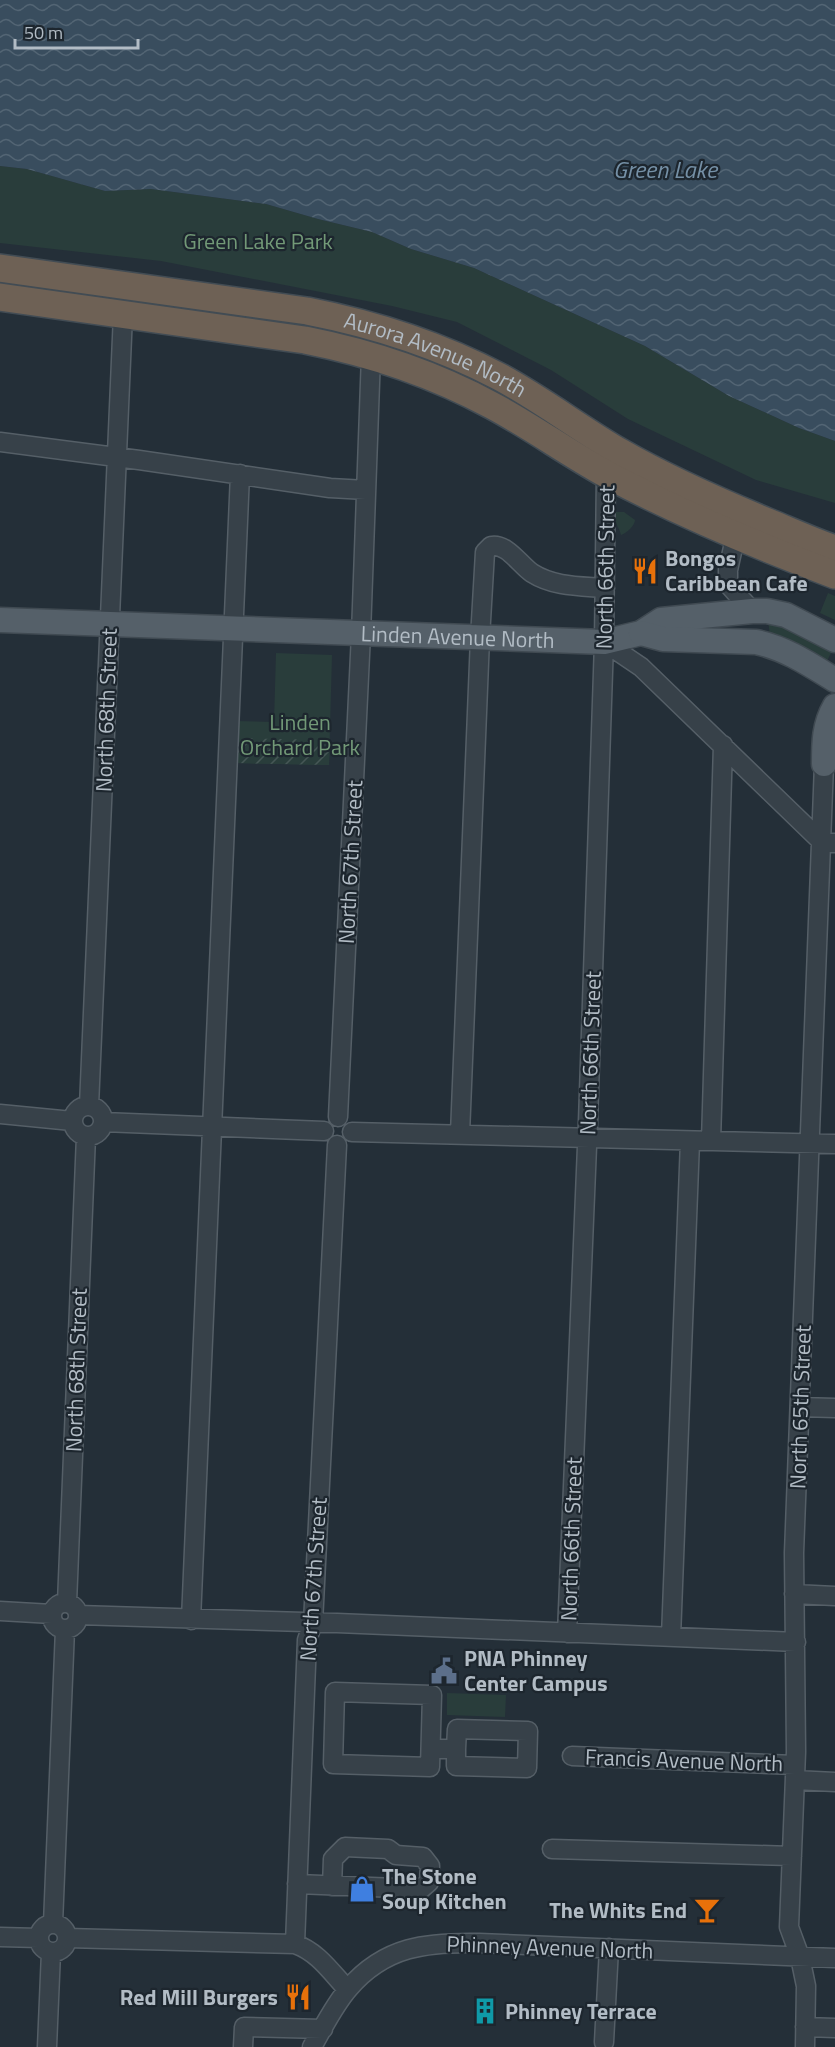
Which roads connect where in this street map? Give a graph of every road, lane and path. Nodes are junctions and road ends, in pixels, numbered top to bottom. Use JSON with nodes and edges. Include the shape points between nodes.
{"nodes":[{"id":1,"x":0,"y":268,"type":"edge"},
{"id":2,"x":0,"y":297,"type":"edge"},
{"id":3,"x":123,"y":314,"type":"junction"},
{"id":4,"x":371,"y":356,"type":"junction"},
{"id":5,"x":0,"y":442,"type":"edge"},
{"id":6,"x":117,"y":457,"type":"junction"},
{"id":7,"x":240,"y":474,"type":"junction"},
{"id":8,"x":606,"y":474,"type":"junction"},
{"id":9,"x":366,"y":490,"type":"junction"},
{"id":10,"x":736,"y":534,"type":"junction"},
{"id":11,"x":833,"y":545,"type":"edge"},
{"id":12,"x":835,"y":575,"type":"edge"},
{"id":13,"x":605,"y":588,"type":"junction"},
{"id":14,"x":752,"y":611,"type":"junction"},
{"id":15,"x":0,"y":620,"type":"edge"},
{"id":16,"x":110,"y":625,"type":"junction"},
{"id":17,"x":233,"y":629,"type":"junction"},
{"id":18,"x":641,"y":633,"type":"junction"},
{"id":19,"x":361,"y":634,"type":"junction"},
{"id":20,"x":480,"y":638,"type":"junction"},
{"id":21,"x":835,"y":640,"type":"edge"},
{"id":22,"x":604,"y":642,"type":"junction"},
{"id":23,"x":756,"y":642,"type":"junction"},
{"id":24,"x":835,"y":680,"type":"edge"},
{"id":25,"x":835,"y":706,"type":"edge"},
{"id":26,"x":835,"y":725,"type":"edge"},
{"id":27,"x":723,"y":745,"type":"junction"},
{"id":28,"x":824,"y":764,"type":"junction"},
{"id":29,"x":828,"y":842,"type":"edge"},
{"id":30,"x":89,"y":1106,"type":"junction"},
{"id":31,"x":0,"y":1114,"type":"edge"},
{"id":32,"x":338,"y":1117,"type":"junction"},
{"id":33,"x":72,"y":1121,"type":"junction"},
{"id":34,"x":103,"y":1122,"type":"junction"},
{"id":35,"x":213,"y":1126,"type":"junction"},
{"id":36,"x":324,"y":1131,"type":"junction"},
{"id":37,"x":352,"y":1132,"type":"junction"},
{"id":38,"x":460,"y":1134,"type":"junction"},
{"id":39,"x":86,"y":1136,"type":"junction"},
{"id":40,"x":587,"y":1138,"type":"junction"},
{"id":41,"x":690,"y":1141,"type":"junction"},
{"id":42,"x":711,"y":1141,"type":"junction"},
{"id":43,"x":809,"y":1144,"type":"junction"},
{"id":44,"x":835,"y":1144,"type":"edge"},
{"id":45,"x":337,"y":1145,"type":"junction"},
{"id":46,"x":800,"y":1407,"type":"junction"},
{"id":47,"x":835,"y":1408,"type":"edge"},
{"id":48,"x":794,"y":1594,"type":"junction"},
{"id":49,"x":835,"y":1596,"type":"edge"},
{"id":50,"x":0,"y":1611,"type":"edge"},
{"id":51,"x":66,"y":1611,"type":"junction"},
{"id":52,"x":191,"y":1620,"type":"junction"},
{"id":53,"x":313,"y":1623,"type":"junction"},
{"id":54,"x":567,"y":1633,"type":"junction"},
{"id":55,"x":671,"y":1637,"type":"junction"},
{"id":56,"x":796,"y":1642,"type":"junction"},
{"id":57,"x":302,"y":1748,"type":"junction"},
{"id":58,"x":430,"y":1749,"type":"junction"},
{"id":59,"x":456,"y":1749,"type":"dead end"},
{"id":60,"x":572,"y":1756,"type":"dead end"},
{"id":61,"x":333,"y":1757,"type":"junction"},
{"id":62,"x":795,"y":1773,"type":"junction"},
{"id":63,"x":835,"y":1782,"type":"edge"},
{"id":64,"x":552,"y":1849,"type":"dead end"},
{"id":65,"x":792,"y":1856,"type":"junction"},
{"id":66,"x":297,"y":1884,"type":"junction"},
{"id":67,"x":332,"y":1886,"type":"junction"},
{"id":68,"x":53,"y":1924,"type":"junction"},
{"id":69,"x":0,"y":1937,"type":"edge"},
{"id":70,"x":67,"y":1938,"type":"junction"},
{"id":71,"x":295,"y":1944,"type":"junction"},
{"id":72,"x":45,"y":1945,"type":"junction"},
{"id":73,"x":609,"y":1948,"type":"junction"},
{"id":74,"x":800,"y":1957,"type":"junction"},
{"id":75,"x":835,"y":1958,"type":"edge"},
{"id":76,"x":347,"y":1989,"type":"junction"},
{"id":77,"x":805,"y":2027,"type":"junction"},
{"id":78,"x":835,"y":2028,"type":"edge"},
{"id":79,"x":323,"y":2029,"type":"junction"},
{"id":80,"x":604,"y":2042,"type":"dead end"},
{"id":81,"x":47,"y":2047,"type":"edge"},
{"id":82,"x":243,"y":2047,"type":"edge"},
{"id":83,"x":312,"y":2047,"type":"edge"},
{"id":84,"x":805,"y":2047,"type":"edge"}],
"edges":[{"from":1,"to":11,"type":"highway","name":"Aurora Avenue North","via":[[307,311],[406,336],[501,378],[668,477],[718,501]]},
{"from":2,"to":3,"type":"highway","name":"Aurora Avenue North"},
{"from":3,"to":4,"type":"highway","name":"Aurora Avenue North","via":[[305,340]]},
{"from":3,"to":6,"type":"street","name":"North 68th Street"},
{"from":4,"to":8,"type":"highway","name":"Aurora Avenue North","via":[[471,394]]},
{"from":4,"to":9,"type":"street","name":"North 67th Street"},
{"from":5,"to":6,"type":"street"},
{"from":6,"to":7,"type":"street"},
{"from":6,"to":16,"type":"street","name":"North 68th Street"},
{"from":7,"to":9,"type":"street"},
{"from":7,"to":17,"type":"street"},
{"from":8,"to":10,"type":"highway","name":"Aurora Avenue North"},
{"from":8,"to":13,"type":"street","name":"North 66th Street"},
{"from":9,"to":19,"type":"street","name":"North 67th Street"},
{"from":10,"to":12,"type":"highway","name":"Aurora Avenue North"},
{"from":10,"to":14,"type":"street","via":[[728,584]]},
{"from":13,"to":20,"type":"street","via":[[549,582],[526,569],[501,547],[491,546],[484,556]]},
{"from":13,"to":22,"type":"street","name":"North 66th Street"},
{"from":14,"to":18,"type":"main road","via":[[661,620]]},
{"from":14,"to":21,"type":"main road","via":[[786,615]]},
{"from":14,"to":23,"type":"main road"},
{"from":15,"to":16,"type":"main road","name":"Linden Avenue North"},
{"from":16,"to":17,"type":"main road","name":"Linden Avenue North"},
{"from":16,"to":30,"type":"street","name":"North 68th Street"},
{"from":17,"to":19,"type":"main road","name":"Linden Avenue North"},
{"from":17,"to":35,"type":"street"},
{"from":18,"to":22,"type":"main road","name":"Linden Avenue North"},
{"from":18,"to":23,"type":"main road","via":[[663,639]]},
{"from":19,"to":20,"type":"main road","name":"Linden Avenue North"},
{"from":19,"to":32,"type":"street","name":"North 67th Street"},
{"from":20,"to":22,"type":"main road","name":"Linden Avenue North"},
{"from":20,"to":38,"type":"street"},
{"from":22,"to":27,"type":"street","via":[[641,667]]},
{"from":22,"to":40,"type":"street","name":"North 66th Street"},
{"from":23,"to":24,"type":"main road","via":[[779,648]]},
{"from":25,"to":28,"type":"main road","via":[[825,733]]},
{"from":26,"to":28,"type":"main road"},
{"from":27,"to":29,"type":"street"},
{"from":27,"to":42,"type":"street"},
{"from":28,"to":29,"type":"street","name":"North 65th Street"},
{"from":29,"to":43,"type":"street","name":"North 65th Street"},
{"from":30,"to":33,"type":"street","via":[[79,1108]]},
{"from":30,"to":34,"type":"street","via":[[100,1113]]},
{"from":31,"to":33,"type":"street"},
{"from":32,"to":36,"type":"street","via":[[330,1120]]},
{"from":32,"to":37,"type":"street","via":[[347,1121]]},
{"from":33,"to":39,"type":"street","via":[[75,1131]]},
{"from":34,"to":35,"type":"street"},
{"from":34,"to":39,"type":"street","via":[[95,1135]]},
{"from":35,"to":36,"type":"street"},
{"from":35,"to":52,"type":"street"},
{"from":36,"to":45,"type":"street","via":[[328,1141]]},
{"from":37,"to":38,"type":"street"},
{"from":37,"to":45,"type":"street","via":[[348,1141]]},
{"from":38,"to":40,"type":"street"},
{"from":39,"to":51,"type":"street","name":"North 68th Street"},
{"from":40,"to":41,"type":"street"},
{"from":40,"to":54,"type":"street","name":"North 66th Street"},
{"from":41,"to":42,"type":"street"},
{"from":41,"to":55,"type":"street"},
{"from":42,"to":43,"type":"street"},
{"from":43,"to":44,"type":"street"},
{"from":43,"to":46,"type":"street","name":"North 65th Street"},
{"from":45,"to":53,"type":"street","name":"North 67th Street"},
{"from":46,"to":47,"type":"street"},
{"from":46,"to":48,"type":"street","name":"North 65th Street"},
{"from":48,"to":49,"type":"street"},
{"from":48,"to":56,"type":"street","name":"North 65th Street"},
{"from":50,"to":51,"type":"street"},
{"from":51,"to":52,"type":"street"},
{"from":51,"to":68,"type":"street","via":[[55,1624],[65,1629]]},
{"from":52,"to":53,"type":"street"},
{"from":53,"to":54,"type":"street"},
{"from":53,"to":57,"type":"street","name":"North 67th Street","via":[[307,1640]]},
{"from":54,"to":55,"type":"street"},
{"from":55,"to":56,"type":"street"},
{"from":56,"to":62,"type":"street","name":"North 65th Street"},
{"from":57,"to":61,"type":"street"},
{"from":57,"to":66,"type":"street","name":"North 67th Street"},
{"from":58,"to":59,"type":"street"},
{"from":58,"to":61,"type":"street","via":[[430,1767]]},
{"from":58,"to":61,"type":"street","via":[[432,1695],[335,1692]]},
{"from":60,"to":62,"type":"street","name":"Francis Avenue North"},
{"from":62,"to":63,"type":"street","name":"Francis Avenue North"},
{"from":62,"to":65,"type":"street","name":"North 65th Street"},
{"from":64,"to":65,"type":"street"},
{"from":65,"to":74,"type":"street","name":"North 65th Street","via":[[789,1928]]},
{"from":66,"to":67,"type":"street"},
{"from":66,"to":71,"type":"street","name":"North 67th Street"},
{"from":67,"to":67,"type":"street","via":[[421,1889],[429,1882],[430,1866],[423,1857],[396,1855],[388,1849],[345,1847],[333,1859]]},
{"from":68,"to":70,"type":"street","via":[[63,1928]]},
{"from":68,"to":72,"type":"street","via":[[42,1929]]},
{"from":69,"to":72,"type":"street"},
{"from":70,"to":71,"type":"street"},
{"from":70,"to":72,"type":"street","via":[[63,1948]]},
{"from":71,"to":76,"type":"street","via":[[317,1956]]},
{"from":72,"to":81,"type":"street"},
{"from":73,"to":74,"type":"street","name":"Phinney Avenue North"},
{"from":73,"to":76,"type":"street","name":"Phinney Avenue North","via":[[428,1944],[383,1958]]},
{"from":73,"to":80,"type":"street"},
{"from":74,"to":75,"type":"street","name":"Phinney Avenue North"},
{"from":74,"to":77,"type":"street","name":"North 65th Street","via":[[806,1986]]},
{"from":76,"to":79,"type":"street","name":"Phinney Avenue North"},
{"from":77,"to":78,"type":"street"},
{"from":77,"to":84,"type":"street","name":"North 65th Street"},
{"from":79,"to":82,"type":"street","via":[[244,2027]]},
{"from":79,"to":83,"type":"street","name":"Phinney Avenue North"}]}
